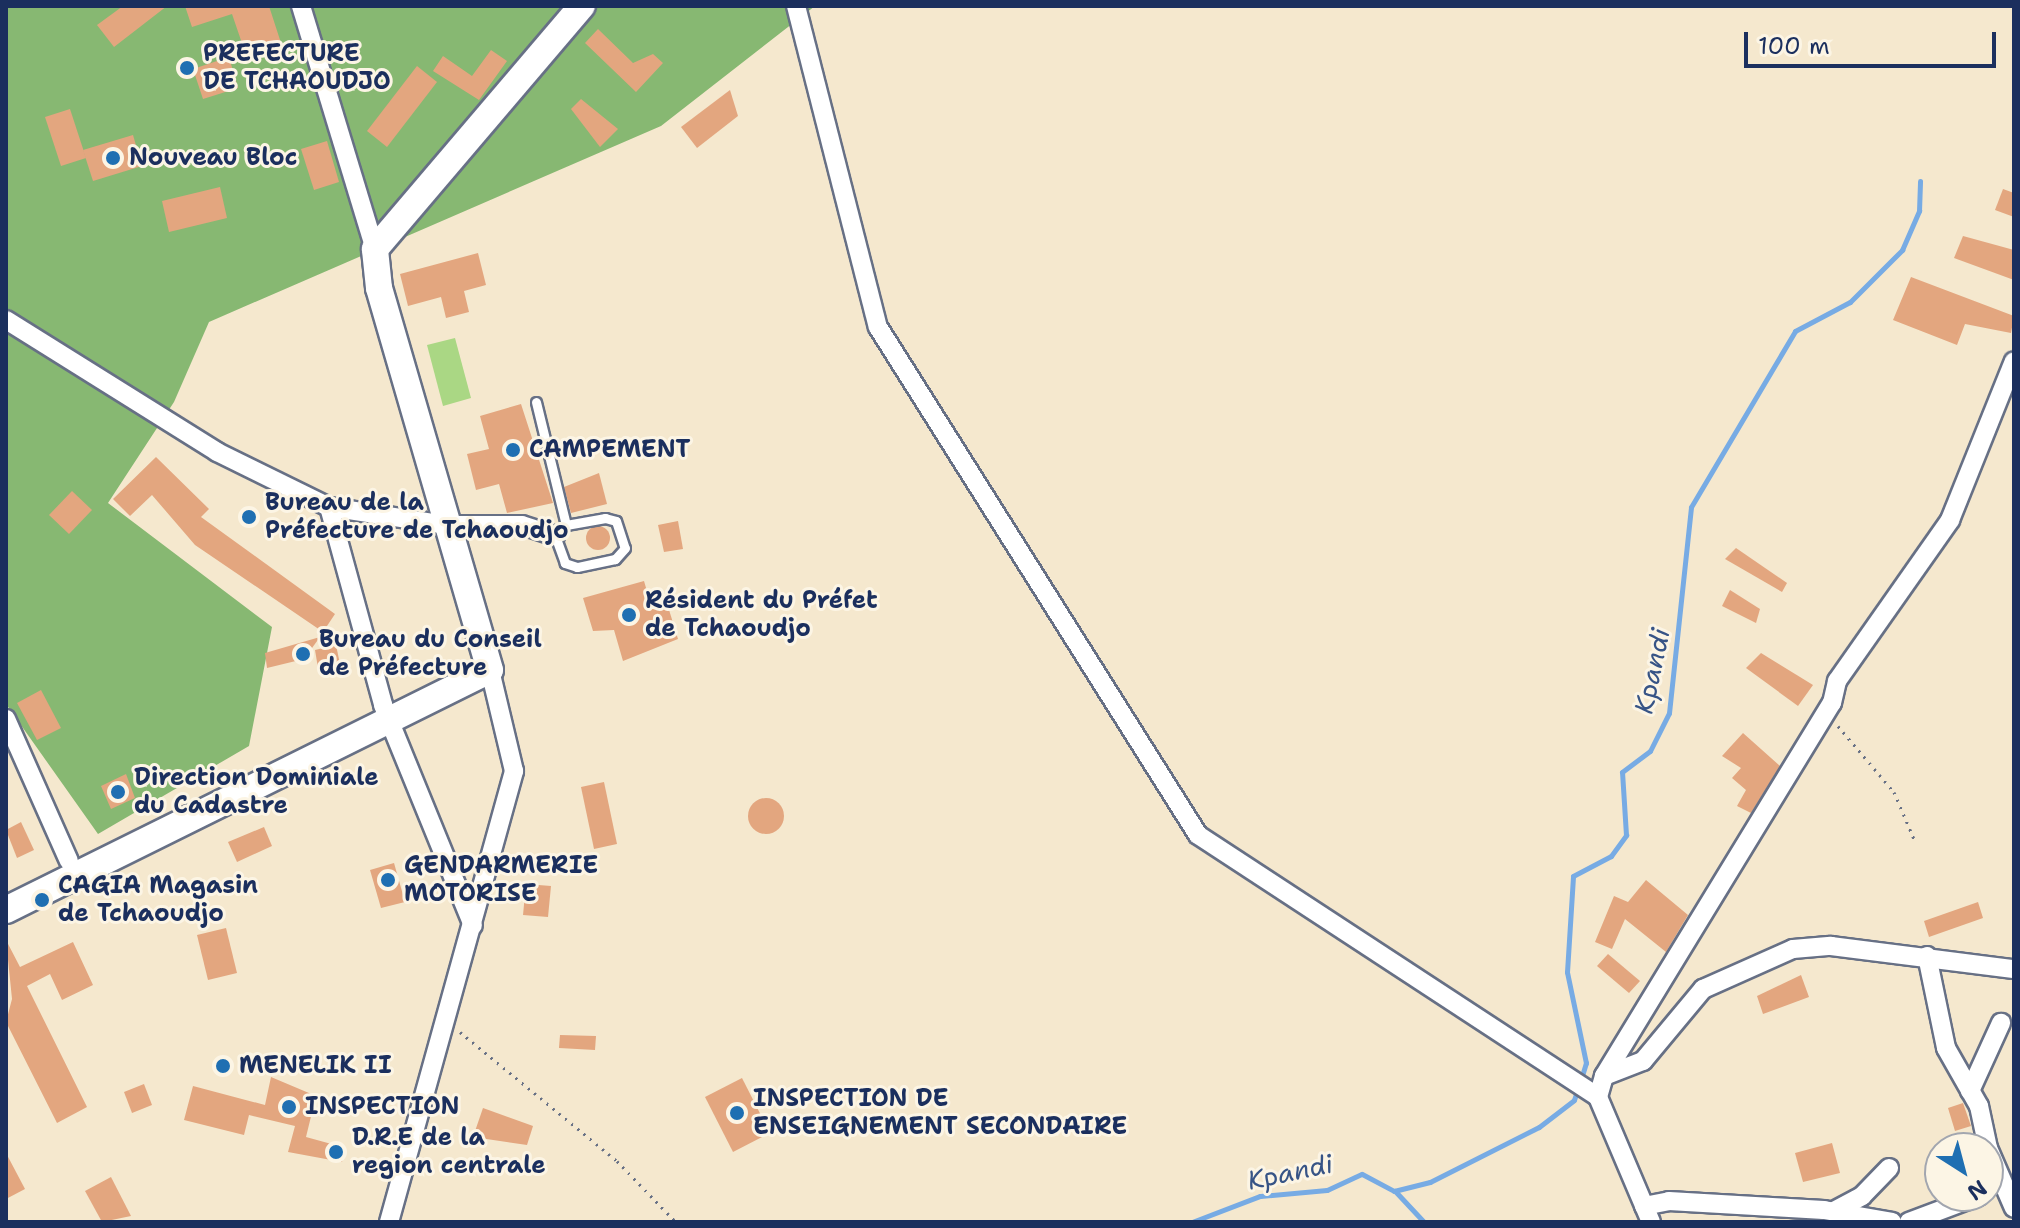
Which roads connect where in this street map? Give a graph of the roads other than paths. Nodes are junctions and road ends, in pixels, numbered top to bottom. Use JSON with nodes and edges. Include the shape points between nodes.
{"nodes":[{"id":1,"x":301,"y":6,"type":"edge"},
{"id":2,"x":582,"y":6,"type":"edge"},
{"id":3,"x":796,"y":6,"type":"edge"},
{"id":4,"x":375,"y":249,"type":"junction"},
{"id":5,"x":6,"y":320,"type":"edge"},
{"id":6,"x":2014,"y":361,"type":"edge"},
{"id":7,"x":536,"y":402,"type":"dead end"},
{"id":8,"x":329,"y":507,"type":"junction"},
{"id":9,"x":446,"y":525,"type":"junction"},
{"id":10,"x":560,"y":530,"type":"junction"},
{"id":11,"x":488,"y":662,"type":"junction"},
{"id":12,"x":386,"y":713,"type":"junction"},
{"id":13,"x":6,"y":719,"type":"edge"},
{"id":14,"x":69,"y":861,"type":"junction"},
{"id":15,"x":6,"y":892,"type":"edge"},
{"id":16,"x":6,"y":910,"type":"edge"},
{"id":17,"x":473,"y":925,"type":"junction"},
{"id":18,"x":1927,"y":956,"type":"junction"},
{"id":19,"x":2014,"y":969,"type":"edge"},
{"id":20,"x":2001,"y":1023,"type":"dead end"},
{"id":21,"x":1604,"y":1076,"type":"junction"},
{"id":22,"x":1970,"y":1091,"type":"junction"},
{"id":23,"x":1598,"y":1097,"type":"junction"},
{"id":24,"x":1983,"y":1132,"type":"edge"},
{"id":25,"x":1889,"y":1168,"type":"dead end"},
{"id":26,"x":1834,"y":1211,"type":"junction"},
{"id":27,"x":1936,"y":1212,"type":"edge"},
{"id":28,"x":1648,"y":1214,"type":"edge"},
{"id":29,"x":389,"y":1222,"type":"edge"},
{"id":30,"x":1892,"y":1222,"type":"edge"},
{"id":31,"x":1909,"y":1222,"type":"edge"}],
"edges":[{"from":1,"to":4,"type":"street"},
{"from":2,"to":4,"type":"main road"},
{"from":3,"to":23,"type":"street","via":[[878,327],[1198,835]]},
{"from":4,"to":9,"type":"main road","via":[[379,288]]},
{"from":5,"to":8,"type":"street","via":[[217,452]]},
{"from":6,"to":21,"type":"street","via":[[1950,520],[1837,681],[1832,703]]},
{"from":7,"to":10,"type":"lane"},
{"from":8,"to":9,"type":"street"},
{"from":8,"to":12,"type":"street"},
{"from":9,"to":10,"type":"street"},
{"from":9,"to":11,"type":"main road"},
{"from":10,"to":10,"type":"lane","via":[[565,563],[577,567],[615,559],[625,548],[616,521]]},
{"from":11,"to":12,"type":"main road"},
{"from":11,"to":17,"type":"street","via":[[514,771]]},
{"from":12,"to":14,"type":"main road"},
{"from":12,"to":16,"type":"main road"},
{"from":12,"to":17,"type":"street"},
{"from":13,"to":14,"type":"street"},
{"from":14,"to":15,"type":"main road"},
{"from":17,"to":29,"type":"street"},
{"from":18,"to":19,"type":"street"},
{"from":18,"to":21,"type":"street","via":[[1817,945],[1774,955],[1703,989],[1643,1061]]},
{"from":18,"to":22,"type":"street","via":[[1946,1048]]},
{"from":20,"to":22,"type":"street"},
{"from":21,"to":23,"type":"street"},
{"from":22,"to":24,"type":"street"},
{"from":23,"to":28,"type":"street"},
{"from":25,"to":26,"type":"street","via":[[1862,1196]]},
{"from":26,"to":28,"type":"street","via":[[1669,1201]]},
{"from":26,"to":30,"type":"street"},
{"from":27,"to":31,"type":"street"}]}
